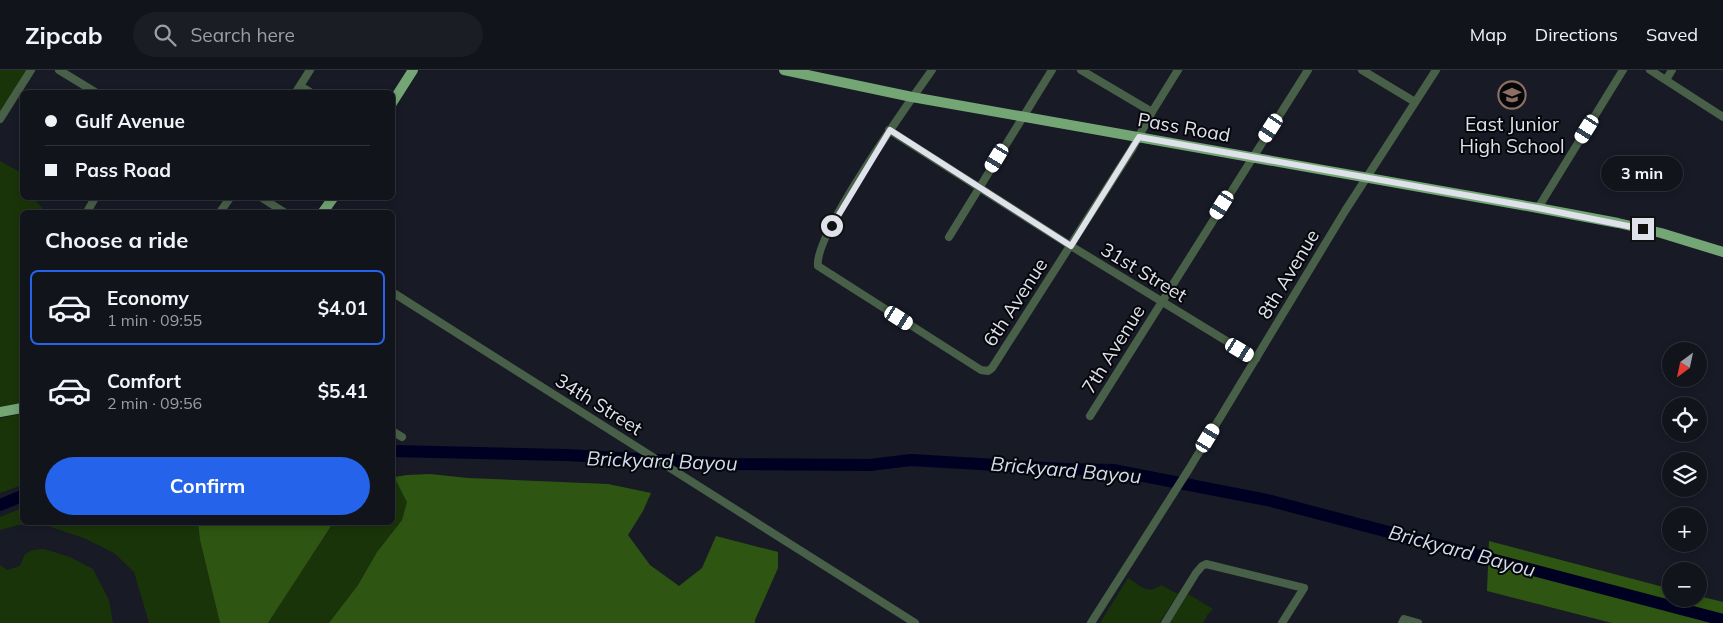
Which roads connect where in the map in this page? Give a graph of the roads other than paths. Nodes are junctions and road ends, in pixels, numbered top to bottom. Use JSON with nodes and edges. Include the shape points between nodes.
{"nodes":[{"id":1,"x":31,"y":70,"type":"edge"},
{"id":2,"x":58,"y":70,"type":"edge"},
{"id":3,"x":310,"y":70,"type":"edge"},
{"id":4,"x":413,"y":70,"type":"edge"},
{"id":5,"x":784,"y":70,"type":"edge"},
{"id":6,"x":932,"y":70,"type":"edge"},
{"id":7,"x":1052,"y":70,"type":"edge"},
{"id":8,"x":1081,"y":70,"type":"edge"},
{"id":9,"x":1178,"y":70,"type":"edge"},
{"id":10,"x":1308,"y":70,"type":"edge"},
{"id":11,"x":1362,"y":70,"type":"edge"},
{"id":12,"x":1436,"y":70,"type":"edge"},
{"id":13,"x":1623,"y":70,"type":"edge"},
{"id":14,"x":1650,"y":70,"type":"edge"},
{"id":15,"x":1672,"y":70,"type":"edge"},
{"id":16,"x":1666,"y":80,"type":"junction"},
{"id":17,"x":298,"y":89,"type":"edge"},
{"id":18,"x":92,"y":90,"type":"edge"},
{"id":19,"x":912,"y":96,"type":"junction"},
{"id":20,"x":395,"y":98,"type":"edge"},
{"id":21,"x":1415,"y":102,"type":"junction"},
{"id":22,"x":1152,"y":112,"type":"junction"},
{"id":23,"x":1023,"y":115,"type":"junction"},
{"id":24,"x":0,"y":118,"type":"edge"},
{"id":25,"x":1723,"y":118,"type":"edge"},
{"id":26,"x":890,"y":130,"type":"junction"},
{"id":27,"x":1139,"y":137,"type":"junction"},
{"id":28,"x":1252,"y":157,"type":"junction"},
{"id":29,"x":1367,"y":177,"type":"junction"},
{"id":30,"x":979,"y":187,"type":"junction"},
{"id":31,"x":94,"y":200,"type":"edge"},
{"id":32,"x":265,"y":200,"type":"edge"},
{"id":33,"x":1538,"y":208,"type":"junction"},
{"id":34,"x":88,"y":210,"type":"dead end"},
{"id":35,"x":281,"y":210,"type":"edge"},
{"id":36,"x":949,"y":237,"type":"dead end"},
{"id":37,"x":1071,"y":246,"type":"junction"},
{"id":38,"x":1723,"y":252,"type":"edge"},
{"id":39,"x":395,"y":294,"type":"edge"},
{"id":40,"x":1162,"y":301,"type":"junction"},
{"id":41,"x":1256,"y":359,"type":"junction"},
{"id":42,"x":20,"y":408,"type":"edge"},
{"id":43,"x":0,"y":412,"type":"edge"},
{"id":44,"x":1090,"y":416,"type":"dead end"},
{"id":45,"x":395,"y":432,"type":"edge"},
{"id":46,"x":402,"y":436,"type":"dead end"},
{"id":47,"x":915,"y":623,"type":"edge"},
{"id":48,"x":1091,"y":623,"type":"edge"},
{"id":49,"x":1165,"y":623,"type":"edge"},
{"id":50,"x":1282,"y":623,"type":"edge"},
{"id":51,"x":1402,"y":623,"type":"edge"},
{"id":52,"x":1418,"y":623,"type":"edge"}],
"edges":[{"from":1,"to":24,"type":"street"},
{"from":2,"to":18,"type":"street"},
{"from":3,"to":17,"type":"street"},
{"from":4,"to":20,"type":"main road"},
{"from":5,"to":19,"type":"main road","name":"Pass Road"},
{"from":6,"to":19,"type":"street"},
{"from":7,"to":23,"type":"street"},
{"from":8,"to":22,"type":"street"},
{"from":9,"to":22,"type":"street","name":"6th Avenue"},
{"from":10,"to":28,"type":"street","name":"7th Avenue"},
{"from":11,"to":21,"type":"street"},
{"from":12,"to":21,"type":"street","name":"8th Avenue"},
{"from":13,"to":33,"type":"street"},
{"from":14,"to":16,"type":"street"},
{"from":15,"to":16,"type":"street"},
{"from":16,"to":25,"type":"street"},
{"from":19,"to":23,"type":"main road","name":"Pass Road"},
{"from":19,"to":26,"type":"street"},
{"from":21,"to":29,"type":"street","name":"8th Avenue"},
{"from":22,"to":27,"type":"street","name":"6th Avenue"},
{"from":23,"to":27,"type":"main road","name":"Pass Road"},
{"from":23,"to":30,"type":"street"},
{"from":26,"to":30,"type":"street","name":"31st Street"},
{"from":26,"to":37,"type":"street","name":"6th Avenue","via":[[836,216],[822,246],[818,266],[981,370],[988,371]]},
{"from":27,"to":28,"type":"main road","name":"Pass Road"},
{"from":27,"to":37,"type":"street","name":"6th Avenue"},
{"from":28,"to":29,"type":"main road","name":"Pass Road"},
{"from":28,"to":40,"type":"street","name":"7th Avenue"},
{"from":29,"to":33,"type":"main road","name":"Pass Road"},
{"from":29,"to":41,"type":"street","name":"8th Avenue"},
{"from":30,"to":36,"type":"street"},
{"from":30,"to":37,"type":"street","name":"31st Street"},
{"from":31,"to":34,"type":"street"},
{"from":32,"to":35,"type":"street"},
{"from":33,"to":38,"type":"main road","name":"Pass Road","via":[[1624,224]]},
{"from":37,"to":40,"type":"street","name":"31st Street"},
{"from":39,"to":47,"type":"street","name":"34th Street"},
{"from":40,"to":41,"type":"street","name":"31st Street"},
{"from":40,"to":44,"type":"street","name":"7th Avenue"},
{"from":41,"to":48,"type":"street","name":"8th Avenue"},
{"from":42,"to":43,"type":"main road"},
{"from":45,"to":46,"type":"street"},
{"from":49,"to":50,"type":"street","via":[[1196,573],[1206,564],[1304,588]]},
{"from":51,"to":52,"type":"street","via":[[1404,620]]}]}
